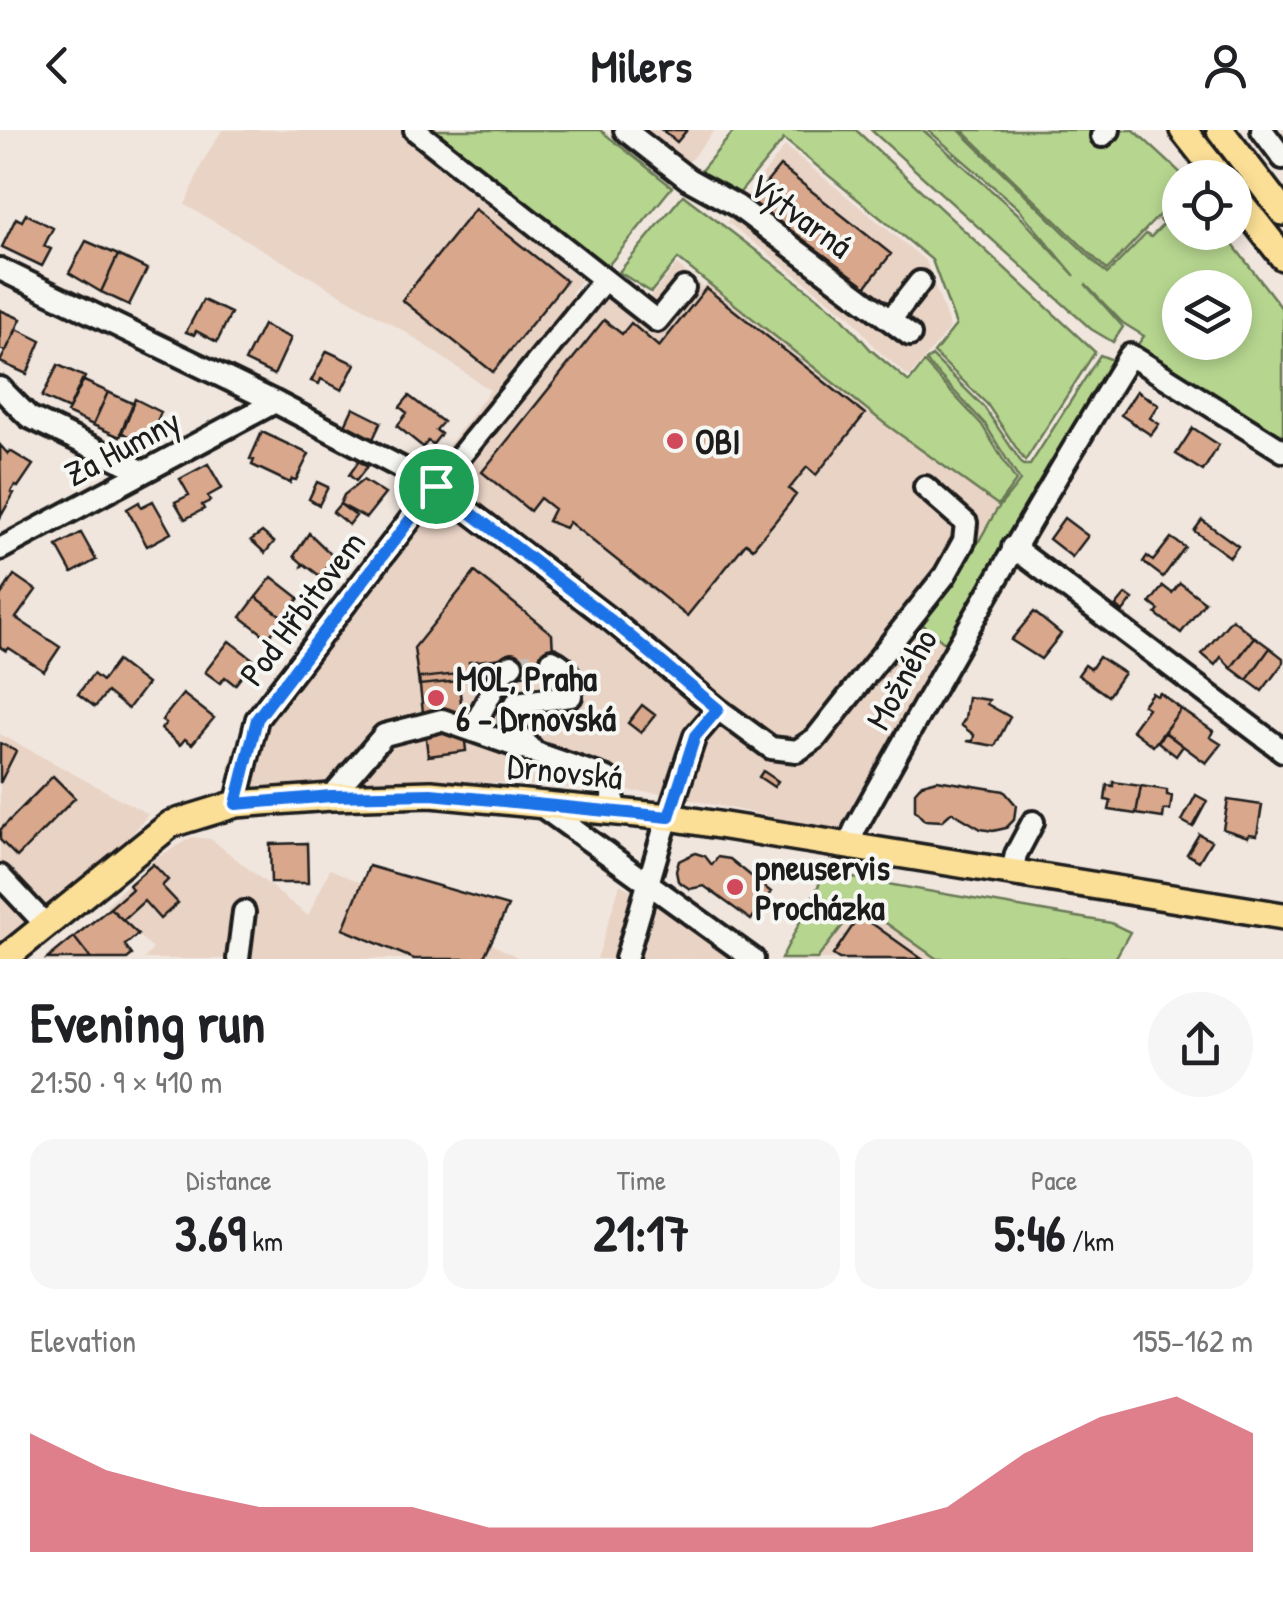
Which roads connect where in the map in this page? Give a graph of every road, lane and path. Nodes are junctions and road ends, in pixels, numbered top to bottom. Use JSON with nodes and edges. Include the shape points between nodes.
{"nodes":[{"id":1,"x":415,"y":130,"type":"edge"},
{"id":2,"x":625,"y":130,"type":"edge"},
{"id":3,"x":1184,"y":130,"type":"edge"},
{"id":4,"x":1220,"y":130,"type":"edge"},
{"id":5,"x":1262,"y":130,"type":"edge"},
{"id":6,"x":1283,"y":158,"type":"edge"},
{"id":7,"x":1207,"y":160,"type":"edge"},
{"id":8,"x":1283,"y":212,"type":"edge"},
{"id":9,"x":1252,"y":218,"type":"edge"},
{"id":10,"x":1283,"y":257,"type":"edge"},
{"id":11,"x":0,"y":269,"type":"edge"},
{"id":12,"x":604,"y":280,"type":"junction"},
{"id":13,"x":920,"y":282,"type":"dead end"},
{"id":14,"x":684,"y":288,"type":"dead end"},
{"id":15,"x":891,"y":319,"type":"junction"},
{"id":16,"x":910,"y":335,"type":"dead end"},
{"id":17,"x":0,"y":388,"type":"edge"},
{"id":18,"x":275,"y":402,"type":"junction"},
{"id":19,"x":1283,"y":451,"type":"edge"},
{"id":20,"x":144,"y":472,"type":"junction"},
{"id":21,"x":436,"y":486,"type":"junction"},
{"id":22,"x":925,"y":487,"type":"dead end"},
{"id":23,"x":1012,"y":547,"type":"junction"},
{"id":24,"x":0,"y":549,"type":"edge"},
{"id":25,"x":552,"y":660,"type":"dead end"},
{"id":26,"x":512,"y":665,"type":"dead end"},
{"id":27,"x":718,"y":709,"type":"junction"},
{"id":28,"x":472,"y":730,"type":"junction"},
{"id":29,"x":1283,"y":751,"type":"edge"},
{"id":30,"x":536,"y":753,"type":"junction"},
{"id":31,"x":331,"y":796,"type":"junction"},
{"id":32,"x":536,"y":802,"type":"junction"},
{"id":33,"x":236,"y":804,"type":"junction"},
{"id":34,"x":618,"y":812,"type":"junction"},
{"id":35,"x":669,"y":817,"type":"junction"},
{"id":36,"x":1033,"y":822,"type":"dead end"},
{"id":37,"x":850,"y":845,"type":"junction"},
{"id":38,"x":1012,"y":872,"type":"junction"},
{"id":39,"x":0,"y":876,"type":"edge"},
{"id":40,"x":649,"y":884,"type":"junction"},
{"id":41,"x":244,"y":912,"type":"dead end"},
{"id":42,"x":1283,"y":916,"type":"edge"},
{"id":43,"x":46,"y":925,"type":"junction"},
{"id":44,"x":4,"y":959,"type":"edge"},
{"id":45,"x":238,"y":959,"type":"edge"},
{"id":46,"x":626,"y":959,"type":"edge"},
{"id":47,"x":753,"y":959,"type":"edge"}],
"edges":[{"from":1,"to":12,"type":"street"},
{"from":2,"to":15,"type":"street","name":"Výtvarná"},
{"from":3,"to":7,"type":"main road"},
{"from":4,"to":8,"type":"main road"},
{"from":5,"to":6,"type":"street"},
{"from":9,"to":10,"type":"main road"},
{"from":11,"to":18,"type":"street","name":"Za Humny"},
{"from":12,"to":14,"type":"street","via":[[657,321]]},
{"from":12,"to":21,"type":"street","name":"Pod Hřbitovem"},
{"from":13,"to":15,"type":"street"},
{"from":15,"to":16,"type":"street","name":"Výtvarná"},
{"from":17,"to":20,"type":"street","via":[[29,416]]},
{"from":18,"to":20,"type":"street","name":"Za Humny"},
{"from":18,"to":21,"type":"street","name":"Za Humny"},
{"from":19,"to":23,"type":"street","name":"Možného","via":[[1130,355]]},
{"from":20,"to":24,"type":"street","name":"Za Humny"},
{"from":21,"to":27,"type":"street","name":"Za Humny"},
{"from":21,"to":33,"type":"street","name":"Pod Hřbitovem","via":[[257,719]]},
{"from":22,"to":27,"type":"street","name":"Za Humny","via":[[966,523],[964,541],[945,575],[816,738],[797,751],[771,748]]},
{"from":23,"to":29,"type":"street"},
{"from":23,"to":37,"type":"street","name":"Možného"},
{"from":25,"to":30,"type":"street","via":[[565,666],[571,696],[516,703],[511,712],[511,728]]},
{"from":26,"to":28,"type":"street"},
{"from":27,"to":35,"type":"street","via":[[695,736]]},
{"from":28,"to":30,"type":"street"},
{"from":28,"to":31,"type":"street","via":[[442,720],[384,735]]},
{"from":30,"to":34,"type":"street","via":[[608,778]]},
{"from":31,"to":32,"type":"main road","name":"Drnovská"},
{"from":31,"to":33,"type":"main road","name":"Drnovská"},
{"from":32,"to":34,"type":"main road","name":"Drnovská"},
{"from":32,"to":40,"type":"street"},
{"from":33,"to":43,"type":"main road","name":"Drnovská","via":[[172,824]]},
{"from":34,"to":35,"type":"main road","name":"Drnovská"},
{"from":35,"to":37,"type":"main road","name":"Drnovská"},
{"from":35,"to":40,"type":"street"},
{"from":36,"to":38,"type":"street"},
{"from":37,"to":38,"type":"main road","name":"Drnovská"},
{"from":38,"to":42,"type":"main road","name":"Drnovská"},
{"from":39,"to":43,"type":"street"},
{"from":40,"to":46,"type":"street"},
{"from":40,"to":47,"type":"street"},
{"from":41,"to":45,"type":"street"},
{"from":43,"to":44,"type":"main road","name":"Drnovská"}]}
